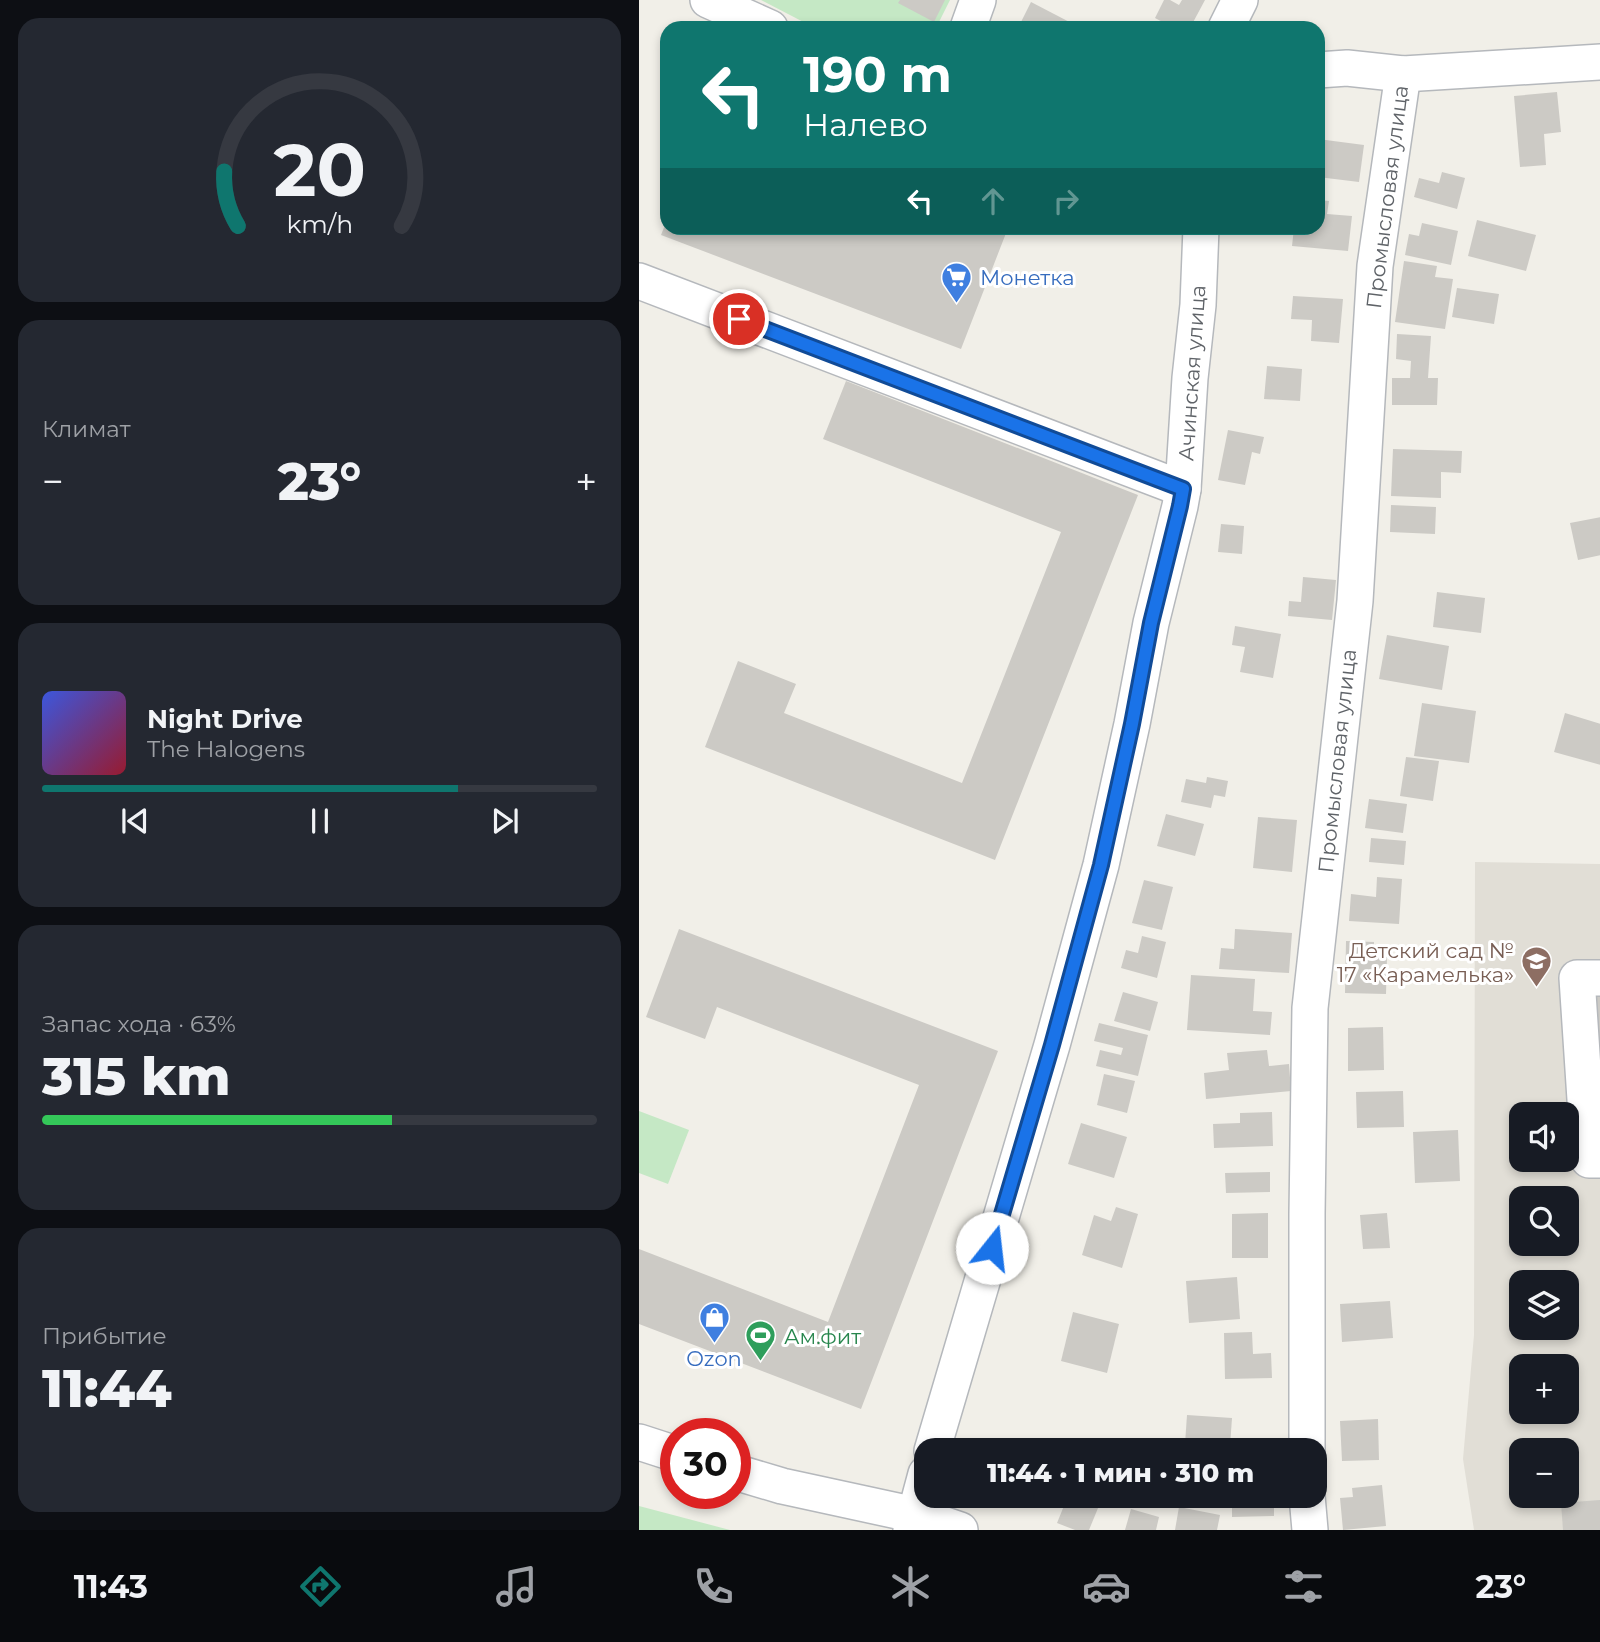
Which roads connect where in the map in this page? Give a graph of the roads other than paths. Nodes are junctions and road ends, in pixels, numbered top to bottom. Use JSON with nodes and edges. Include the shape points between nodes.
{"nodes":[{"id":1,"x":708,"y":0,"type":"edge"},
{"id":2,"x":978,"y":0,"type":"edge"},
{"id":3,"x":1240,"y":0,"type":"edge"},
{"id":4,"x":754,"y":21,"type":"edge"},
{"id":5,"x":970,"y":21,"type":"edge"},
{"id":6,"x":1230,"y":21,"type":"edge"},
{"id":7,"x":1600,"y":62,"type":"edge"},
{"id":8,"x":1325,"y":70,"type":"edge"},
{"id":9,"x":1403,"y":74,"type":"junction"},
{"id":10,"x":1201,"y":235,"type":"edge"},
{"id":11,"x":639,"y":281,"type":"edge"},
{"id":12,"x":1183,"y":489,"type":"junction"},
{"id":13,"x":1600,"y":978,"type":"edge"},
{"id":14,"x":1600,"y":1160,"type":"edge"},
{"id":15,"x":936,"y":1438,"type":"edge"},
{"id":16,"x":1307,"y":1438,"type":"edge"},
{"id":17,"x":639,"y":1442,"type":"edge"},
{"id":18,"x":660,"y":1449,"type":"edge"},
{"id":19,"x":751,"y":1477,"type":"edge"},
{"id":20,"x":1308,"y":1508,"type":"edge"},
{"id":21,"x":914,"y":1522,"type":"edge"},
{"id":22,"x":960,"y":1530,"type":"edge"},
{"id":23,"x":1310,"y":1530,"type":"edge"}],
"edges":[{"from":1,"to":4,"type":"street"},
{"from":2,"to":5,"type":"street"},
{"from":3,"to":6,"type":"street"},
{"from":7,"to":9,"type":"street"},
{"from":8,"to":9,"type":"street"},
{"from":9,"to":16,"type":"street","name":"Промысловая улица","via":[[1375,266],[1355,601],[1310,1008]]},
{"from":10,"to":12,"type":"street","name":"Ачинская улица"},
{"from":11,"to":12,"type":"street"},
{"from":12,"to":15,"type":"street","name":"Ачинская улица","via":[[1101,865]]},
{"from":13,"to":14,"type":"street","via":[[1577,978],[1589,1160]]},
{"from":17,"to":18,"type":"street"},
{"from":19,"to":21,"type":"street"},
{"from":20,"to":23,"type":"street"},
{"from":21,"to":22,"type":"street"}]}
